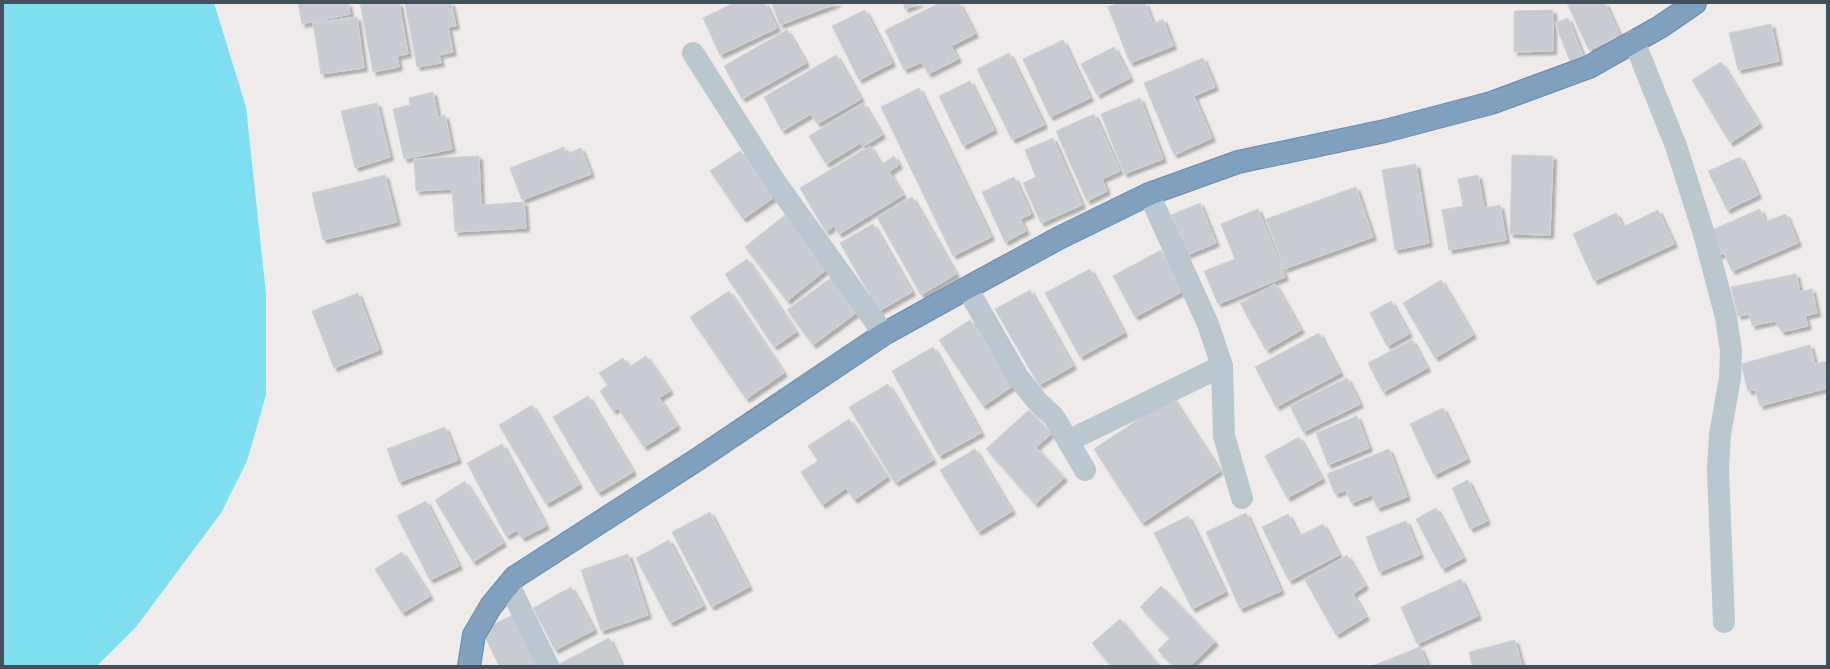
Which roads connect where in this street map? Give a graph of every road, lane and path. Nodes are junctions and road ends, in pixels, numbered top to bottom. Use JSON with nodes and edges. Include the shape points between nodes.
{"nodes":[{"id":1,"x":1695,"y":3,"type":"edge"},
{"id":2,"x":1634,"y":41,"type":"junction"},
{"id":3,"x":693,"y":53,"type":"dead end"},
{"id":4,"x":1149,"y":194,"type":"junction"},
{"id":5,"x":967,"y":288,"type":"junction"},
{"id":6,"x":884,"y":334,"type":"junction"},
{"id":7,"x":1222,"y":366,"type":"junction"},
{"id":8,"x":1068,"y":441,"type":"junction"},
{"id":9,"x":1086,"y":470,"type":"dead end"},
{"id":10,"x":1242,"y":498,"type":"dead end"},
{"id":11,"x":509,"y":585,"type":"junction"},
{"id":12,"x":1724,"y":622,"type":"dead end"},
{"id":13,"x":470,"y":666,"type":"edge"},
{"id":14,"x":548,"y":666,"type":"edge"}],
"edges":[{"from":1,"to":2,"type":"highway"},
{"from":2,"to":4,"type":"highway","via":[[1589,67],[1491,103],[1386,131],[1238,162]]},
{"from":2,"to":12,"type":"street","via":[[1676,146],[1704,234],[1726,317],[1731,351],[1718,470]]},
{"from":3,"to":6,"type":"street","via":[[776,183]]},
{"from":4,"to":5,"type":"highway","via":[[1059,238]]},
{"from":4,"to":7,"type":"street","via":[[1208,324]]},
{"from":5,"to":6,"type":"highway"},
{"from":5,"to":8,"type":"street","via":[[1018,377],[1054,417]]},
{"from":6,"to":11,"type":"highway","via":[[698,459],[515,577]]},
{"from":7,"to":8,"type":"street"},
{"from":7,"to":10,"type":"street","via":[[1224,436]]},
{"from":8,"to":9,"type":"street"},
{"from":11,"to":13,"type":"highway","via":[[491,606],[474,635]]},
{"from":11,"to":14,"type":"street"}]}
